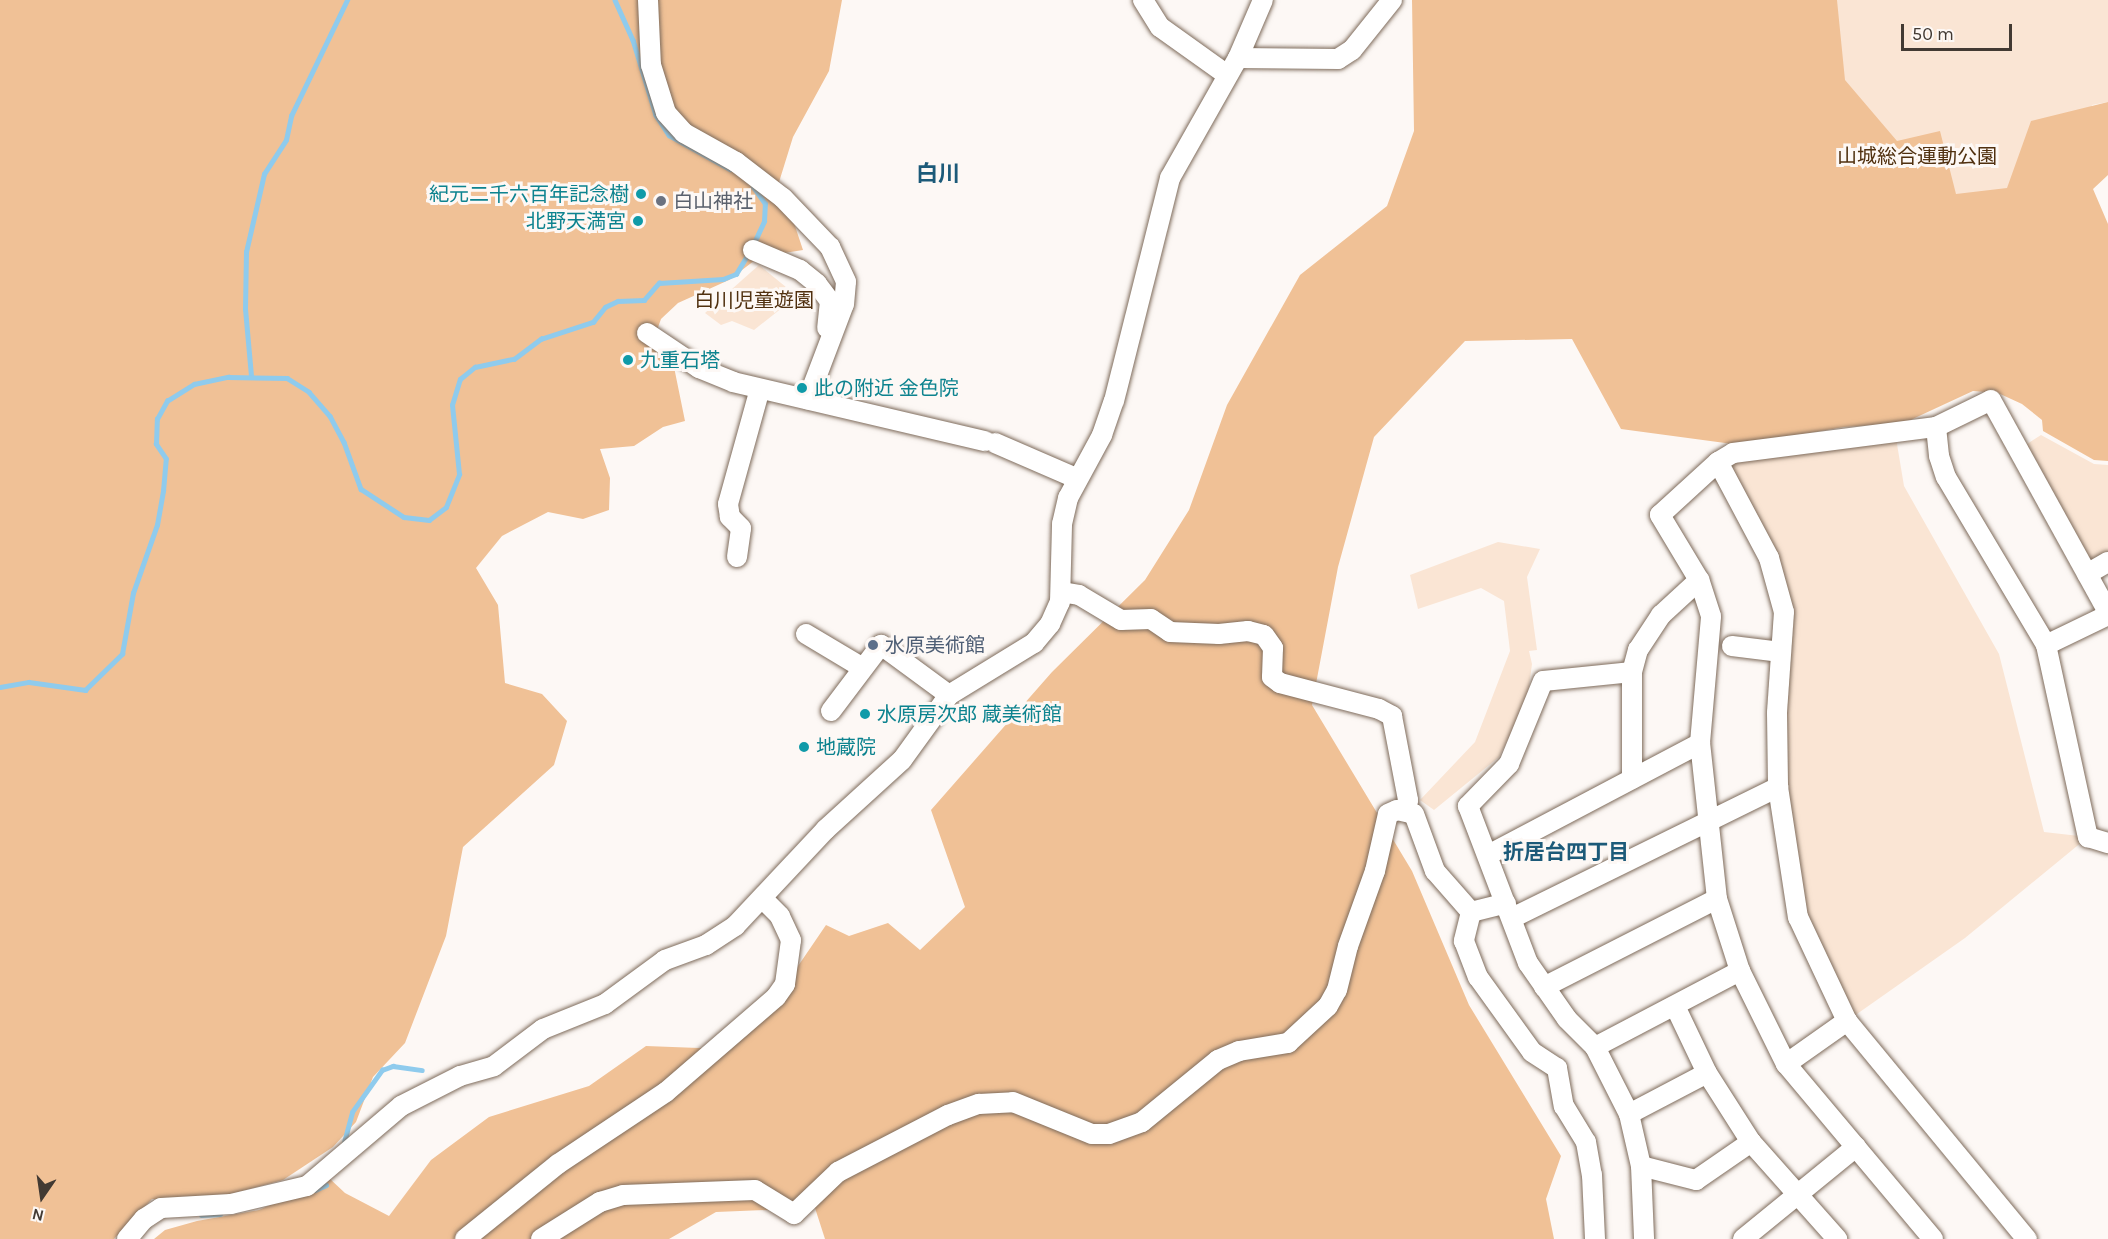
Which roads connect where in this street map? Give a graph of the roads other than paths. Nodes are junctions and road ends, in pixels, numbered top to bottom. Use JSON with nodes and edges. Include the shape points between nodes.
{"nodes":[{"id":1,"x":648,"y":0,"type":"edge"},
{"id":2,"x":1143,"y":0,"type":"edge"},
{"id":3,"x":1263,"y":0,"type":"edge"},
{"id":4,"x":1392,"y":0,"type":"edge"},
{"id":5,"x":1232,"y":67,"type":"junction"},
{"id":6,"x":753,"y":250,"type":"dead end"},
{"id":7,"x":647,"y":333,"type":"dead end"},
{"id":8,"x":815,"y":380,"type":"junction"},
{"id":9,"x":760,"y":389,"type":"junction"},
{"id":10,"x":808,"y":399,"type":"junction"},
{"id":11,"x":1936,"y":427,"type":"junction"},
{"id":12,"x":1718,"y":462,"type":"junction"},
{"id":13,"x":1078,"y":479,"type":"junction"},
{"id":14,"x":737,"y":557,"type":"dead end"},
{"id":15,"x":2108,"y":562,"type":"edge"},
{"id":16,"x":2087,"y":574,"type":"junction"},
{"id":17,"x":1699,"y":580,"type":"junction"},
{"id":18,"x":1061,"y":592,"type":"junction"},
{"id":19,"x":2108,"y":614,"type":"edge"},
{"id":20,"x":806,"y":634,"type":"dead end"},
{"id":21,"x":1719,"y":645,"type":"junction"},
{"id":22,"x":2046,"y":645,"type":"junction"},
{"id":23,"x":1781,"y":652,"type":"junction"},
{"id":24,"x":863,"y":668,"type":"junction"},
{"id":25,"x":1632,"y":672,"type":"junction"},
{"id":26,"x":949,"y":695,"type":"junction"},
{"id":27,"x":831,"y":711,"type":"dead end"},
{"id":28,"x":1700,"y":743,"type":"junction"},
{"id":29,"x":1632,"y":779,"type":"junction"},
{"id":30,"x":1778,"y":787,"type":"junction"},
{"id":31,"x":1406,"y":810,"type":"junction"},
{"id":32,"x":1707,"y":820,"type":"junction"},
{"id":33,"x":2108,"y":843,"type":"edge"},
{"id":34,"x":1488,"y":855,"type":"junction"},
{"id":35,"x":763,"y":899,"type":"junction"},
{"id":36,"x":1717,"y":899,"type":"junction"},
{"id":37,"x":1509,"y":911,"type":"junction"},
{"id":38,"x":1471,"y":912,"type":"junction"},
{"id":39,"x":1740,"y":971,"type":"junction"},
{"id":40,"x":1544,"y":987,"type":"junction"},
{"id":41,"x":1675,"y":1006,"type":"junction"},
{"id":42,"x":1848,"y":1022,"type":"junction"},
{"id":43,"x":1595,"y":1047,"type":"junction"},
{"id":44,"x":1786,"y":1064,"type":"junction"},
{"id":45,"x":1707,"y":1073,"type":"junction"},
{"id":46,"x":1629,"y":1114,"type":"junction"},
{"id":47,"x":1751,"y":1142,"type":"junction"},
{"id":48,"x":1856,"y":1147,"type":"junction"},
{"id":49,"x":1641,"y":1166,"type":"junction"},
{"id":50,"x":1799,"y":1193,"type":"junction"},
{"id":51,"x":127,"y":1239,"type":"edge"},
{"id":52,"x":465,"y":1239,"type":"edge"},
{"id":53,"x":541,"y":1239,"type":"edge"},
{"id":54,"x":1595,"y":1239,"type":"edge"},
{"id":55,"x":1644,"y":1239,"type":"edge"},
{"id":56,"x":1744,"y":1239,"type":"edge"},
{"id":57,"x":1837,"y":1239,"type":"edge"},
{"id":58,"x":1933,"y":1239,"type":"edge"},
{"id":59,"x":2027,"y":1239,"type":"edge"}],
"edges":[{"from":1,"to":8,"type":"street","via":[[651,65],[666,113],[684,133],[736,162],[783,198],[830,247],[846,282],[844,304]]},
{"from":2,"to":5,"type":"street","via":[[1160,27]]},
{"from":3,"to":5,"type":"street"},
{"from":4,"to":5,"type":"street","via":[[1352,50],[1338,59]]},
{"from":5,"to":13,"type":"street","via":[[1170,178],[1114,401],[1102,435]]},
{"from":6,"to":8,"type":"street","via":[[800,270],[830,301],[831,312]]},
{"from":7,"to":9,"type":"street","via":[[699,368]]},
{"from":8,"to":10,"type":"street"},
{"from":9,"to":10,"type":"street"},
{"from":9,"to":14,"type":"street","via":[[728,504],[730,517],[741,528]]},
{"from":10,"to":13,"type":"street","via":[[990,442]]},
{"from":11,"to":12,"type":"street","via":[[1733,453]]},
{"from":11,"to":16,"type":"street","via":[[1990,400]]},
{"from":11,"to":22,"type":"street","via":[[1946,477]]},
{"from":12,"to":17,"type":"street","via":[[1660,515]]},
{"from":12,"to":23,"type":"street","via":[[1768,558],[1784,612]]},
{"from":13,"to":18,"type":"street","via":[[1068,498],[1062,524]]},
{"from":15,"to":16,"type":"street"},
{"from":16,"to":19,"type":"street"},
{"from":17,"to":21,"type":"street"},
{"from":17,"to":25,"type":"street","via":[[1649,631]]},
{"from":18,"to":26,"type":"street","via":[[1050,624],[1034,643]]},
{"from":18,"to":31,"type":"street","via":[[1079,595],[1121,620],[1151,619],[1170,632],[1248,631],[1264,635],[1272,648],[1272,677],[1280,683],[1379,709],[1392,716],[1407,789]]},
{"from":19,"to":22,"type":"street"},
{"from":20,"to":24,"type":"street"},
{"from":21,"to":23,"type":"street"},
{"from":21,"to":28,"type":"street"},
{"from":22,"to":33,"type":"street","via":[[2088,837]]},
{"from":23,"to":30,"type":"street"},
{"from":24,"to":26,"type":"street","via":[[881,645]]},
{"from":24,"to":27,"type":"street"},
{"from":25,"to":29,"type":"street"},
{"from":25,"to":34,"type":"street","via":[[1544,681],[1509,764],[1468,806]]},
{"from":26,"to":35,"type":"street","via":[[902,760],[825,830]]},
{"from":28,"to":29,"type":"street"},
{"from":28,"to":32,"type":"street"},
{"from":29,"to":34,"type":"street"},
{"from":30,"to":32,"type":"street"},
{"from":30,"to":42,"type":"street","via":[[1798,917]]},
{"from":31,"to":38,"type":"street","via":[[1414,814],[1435,871]]},
{"from":31,"to":53,"type":"street","via":[[1388,814],[1375,871],[1337,990],[1328,1006],[1288,1043],[1239,1051],[1218,1060],[1142,1122],[1109,1134],[1092,1134],[1013,1102],[979,1104],[948,1115],[838,1172],[794,1214],[755,1190],[703,1195],[623,1195],[600,1202]]},
{"from":32,"to":36,"type":"street"},
{"from":32,"to":37,"type":"street"},
{"from":34,"to":37,"type":"street"},
{"from":35,"to":51,"type":"street","via":[[735,926],[706,945],[664,960],[605,1004],[543,1029],[494,1066],[460,1076],[401,1106],[307,1186],[231,1204],[161,1208]]},
{"from":35,"to":52,"type":"street","via":[[780,916],[791,940],[785,984],[776,997],[666,1092],[558,1164]]},
{"from":36,"to":39,"type":"street"},
{"from":36,"to":40,"type":"street"},
{"from":37,"to":38,"type":"street"},
{"from":37,"to":40,"type":"street","via":[[1528,963]]},
{"from":38,"to":54,"type":"street","via":[[1464,941],[1467,957],[1532,1052],[1557,1068],[1564,1106],[1586,1142]]},
{"from":39,"to":41,"type":"street"},
{"from":39,"to":44,"type":"street"},
{"from":40,"to":43,"type":"street"},
{"from":41,"to":43,"type":"street"},
{"from":41,"to":45,"type":"street"},
{"from":42,"to":44,"type":"street"},
{"from":42,"to":59,"type":"street"},
{"from":43,"to":46,"type":"street"},
{"from":44,"to":48,"type":"street"},
{"from":45,"to":46,"type":"street"},
{"from":45,"to":47,"type":"street"},
{"from":46,"to":49,"type":"street"},
{"from":47,"to":49,"type":"street","via":[[1696,1179]]},
{"from":47,"to":50,"type":"street"},
{"from":48,"to":50,"type":"street"},
{"from":48,"to":58,"type":"street"},
{"from":49,"to":55,"type":"street"},
{"from":50,"to":56,"type":"street"},
{"from":50,"to":57,"type":"street"}]}
